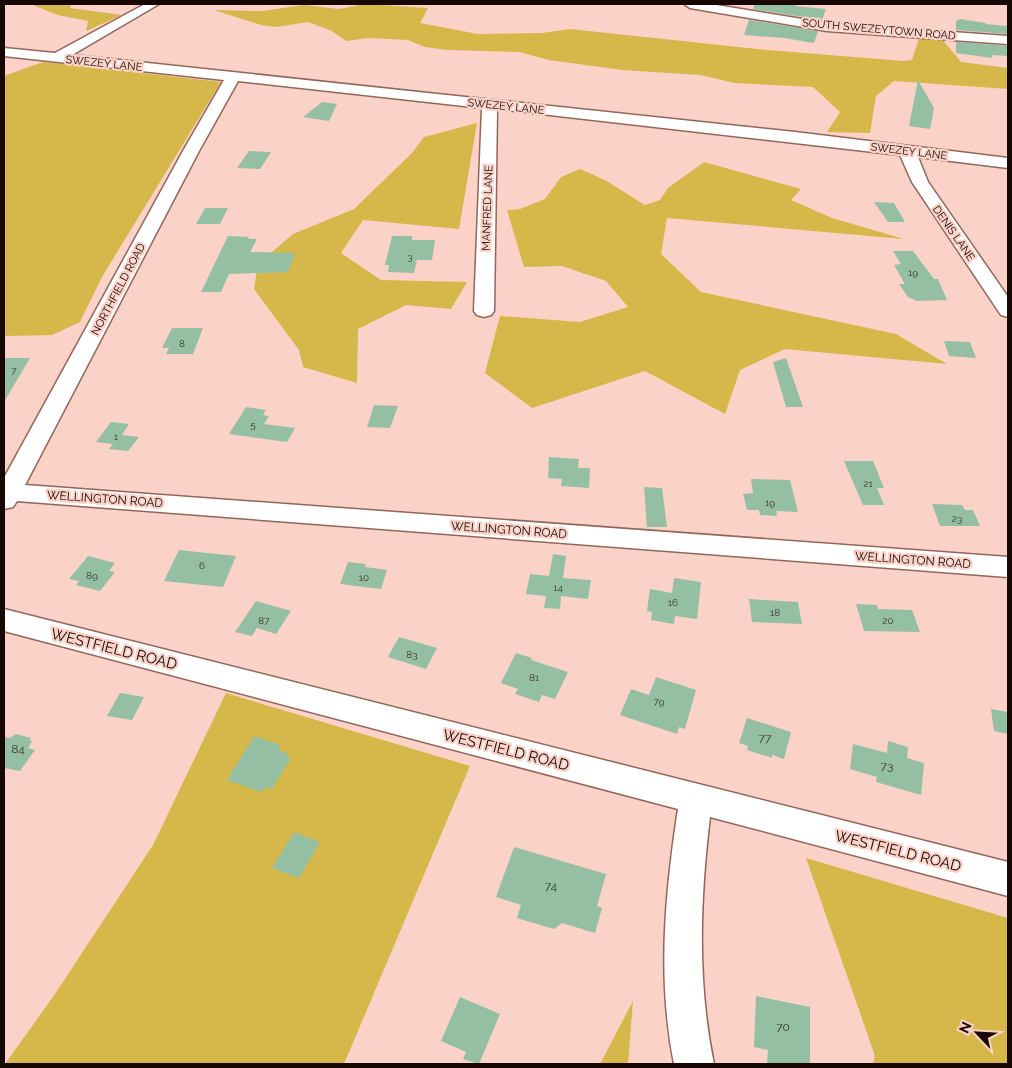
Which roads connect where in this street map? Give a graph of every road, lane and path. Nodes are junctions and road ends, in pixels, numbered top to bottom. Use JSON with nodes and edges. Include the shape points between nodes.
{"nodes":[{"id":1,"x":153,"y":4,"type":"edge"},
{"id":2,"x":690,"y":4,"type":"edge"},
{"id":3,"x":1008,"y":40,"type":"edge"},
{"id":4,"x":4,"y":52,"type":"edge"},
{"id":5,"x":58,"y":58,"type":"junction"},
{"id":6,"x":234,"y":77,"type":"junction"},
{"id":7,"x":490,"y":105,"type":"junction"},
{"id":8,"x":906,"y":151,"type":"junction"},
{"id":9,"x":1008,"y":163,"type":"edge"},
{"id":10,"x":1008,"y":310,"type":"edge"},
{"id":11,"x":484,"y":311,"type":"dead end"},
{"id":12,"x":6,"y":497,"type":"edge"},
{"id":13,"x":1008,"y":567,"type":"edge"},
{"id":14,"x":4,"y":620,"type":"edge"},
{"id":15,"x":696,"y":799,"type":"junction"},
{"id":16,"x":1008,"y":879,"type":"edge"},
{"id":17,"x":694,"y":1064,"type":"edge"}],
"edges":[{"from":1,"to":5,"type":"street"},
{"from":2,"to":3,"type":"street","name":"SOUTH SWEZEYTOWN ROAD","via":[[827,27]]},
{"from":4,"to":5,"type":"street","name":"SWEZEY LANE"},
{"from":5,"to":6,"type":"street","name":"SWEZEY LANE"},
{"from":6,"to":7,"type":"street","name":"SWEZEY LANE"},
{"from":6,"to":12,"type":"street","name":"NORTHFIELD ROAD"},
{"from":7,"to":8,"type":"street","name":"SWEZEY LANE"},
{"from":7,"to":11,"type":"street","name":"MANFRED LANE"},
{"from":8,"to":9,"type":"street","name":"SWEZEY LANE"},
{"from":8,"to":10,"type":"street","name":"DENIS LANE","via":[[920,182]]},
{"from":12,"to":13,"type":"street","name":"WELLINGTON ROAD"},
{"from":14,"to":15,"type":"street","name":"WESTFIELD ROAD"},
{"from":15,"to":16,"type":"street","name":"WESTFIELD ROAD"},
{"from":15,"to":17,"type":"street","via":[[686,870],[684,932],[689,1045]]}]}
